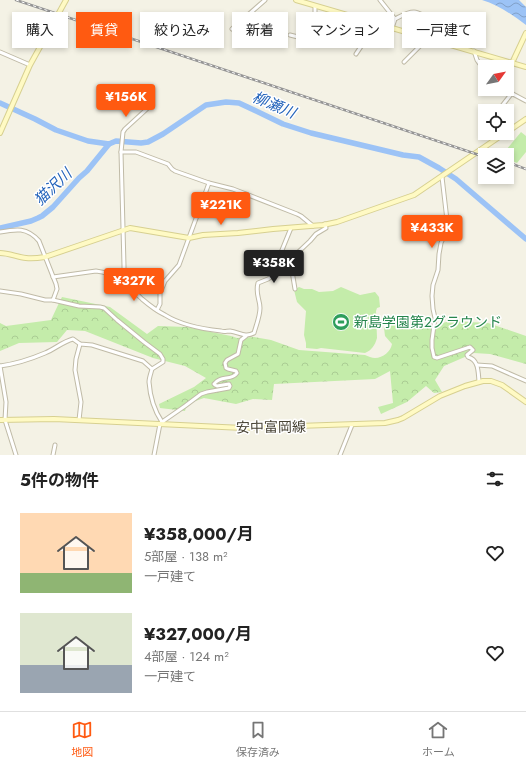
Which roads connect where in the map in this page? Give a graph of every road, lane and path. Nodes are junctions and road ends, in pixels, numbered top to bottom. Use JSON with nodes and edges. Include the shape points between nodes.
{"nodes":[{"id":1,"x":66,"y":0,"type":"edge"},
{"id":2,"x":265,"y":0,"type":"edge"},
{"id":3,"x":296,"y":0,"type":"edge"},
{"id":4,"x":380,"y":0,"type":"edge"},
{"id":5,"x":315,"y":6,"type":"junction"},
{"id":6,"x":251,"y":12,"type":"edge"},
{"id":7,"x":336,"y":12,"type":"edge"},
{"id":8,"x":402,"y":16,"type":"edge"},
{"id":9,"x":395,"y":19,"type":"junction"},
{"id":10,"x":394,"y":22,"type":"edge"},
{"id":11,"x":526,"y":33,"type":"edge"},
{"id":12,"x":290,"y":35,"type":"dead end"},
{"id":13,"x":360,"y":48,"type":"edge"},
{"id":14,"x":418,"y":48,"type":"edge"},
{"id":15,"x":462,"y":48,"type":"edge"},
{"id":16,"x":474,"y":51,"type":"junction"},
{"id":17,"x":0,"y":52,"type":"edge"},
{"id":18,"x":356,"y":54,"type":"dead end"},
{"id":19,"x":502,"y":60,"type":"edge"},
{"id":20,"x":513,"y":60,"type":"edge"},
{"id":21,"x":478,"y":61,"type":"edge"},
{"id":22,"x":404,"y":62,"type":"dead end"},
{"id":23,"x":514,"y":64,"type":"edge"},
{"id":24,"x":30,"y":65,"type":"junction"},
{"id":25,"x":526,"y":67,"type":"edge"},
{"id":26,"x":514,"y":94,"type":"edge"},
{"id":27,"x":510,"y":96,"type":"edge"},
{"id":28,"x":526,"y":101,"type":"edge"},
{"id":29,"x":503,"y":104,"type":"edge"},
{"id":30,"x":149,"y":107,"type":"dead end"},
{"id":31,"x":526,"y":119,"type":"edge"},
{"id":32,"x":514,"y":127,"type":"edge"},
{"id":33,"x":0,"y":133,"type":"edge"},
{"id":34,"x":495,"y":140,"type":"edge"},
{"id":35,"x":122,"y":150,"type":"junction"},
{"id":36,"x":442,"y":176,"type":"junction"},
{"id":37,"x":209,"y":183,"type":"junction"},
{"id":38,"x":325,"y":224,"type":"junction"},
{"id":39,"x":313,"y":226,"type":"junction"},
{"id":40,"x":291,"y":228,"type":"junction"},
{"id":41,"x":123,"y":230,"type":"junction"},
{"id":42,"x":0,"y":232,"type":"edge"},
{"id":43,"x":189,"y":238,"type":"junction"},
{"id":44,"x":0,"y":253,"type":"edge"},
{"id":45,"x":45,"y":256,"type":"junction"},
{"id":46,"x":53,"y":277,"type":"junction"},
{"id":47,"x":122,"y":280,"type":"junction"},
{"id":48,"x":295,"y":289,"type":"dead end"},
{"id":49,"x":0,"y":290,"type":"edge"},
{"id":50,"x":54,"y":300,"type":"junction"},
{"id":51,"x":157,"y":310,"type":"junction"},
{"id":52,"x":246,"y":336,"type":"junction"},
{"id":53,"x":80,"y":344,"type":"junction"},
{"id":54,"x":477,"y":365,"type":"junction"},
{"id":55,"x":0,"y":366,"type":"edge"},
{"id":56,"x":152,"y":369,"type":"junction"},
{"id":57,"x":479,"y":381,"type":"junction"},
{"id":58,"x":526,"y":382,"type":"edge"},
{"id":59,"x":526,"y":402,"type":"edge"},
{"id":60,"x":2,"y":420,"type":"edge"},
{"id":61,"x":79,"y":420,"type":"junction"},
{"id":62,"x":161,"y":423,"type":"junction"},
{"id":63,"x":352,"y":425,"type":"junction"},
{"id":64,"x":55,"y":445,"type":"dead end"},
{"id":65,"x":16,"y":455,"type":"edge"},
{"id":66,"x":53,"y":455,"type":"edge"},
{"id":67,"x":154,"y":455,"type":"edge"},
{"id":68,"x":340,"y":455,"type":"edge"}],
"edges":[{"from":1,"to":24,"type":"street"},
{"from":2,"to":6,"type":"street"},
{"from":3,"to":5,"type":"street"},
{"from":4,"to":9,"type":"street"},
{"from":5,"to":7,"type":"street"},
{"from":5,"to":12,"type":"street","via":[[319,24],[317,32],[298,37]]},
{"from":8,"to":9,"type":"street"},
{"from":9,"to":10,"type":"street"},
{"from":11,"to":20,"type":"street"},
{"from":13,"to":18,"type":"street"},
{"from":14,"to":22,"type":"street"},
{"from":15,"to":16,"type":"street"},
{"from":16,"to":19,"type":"street"},
{"from":16,"to":21,"type":"street"},
{"from":17,"to":24,"type":"street"},
{"from":23,"to":25,"type":"street"},
{"from":24,"to":33,"type":"street"},
{"from":26,"to":28,"type":"street"},
{"from":27,"to":29,"type":"street"},
{"from":30,"to":35,"type":"street","via":[[123,132]]},
{"from":31,"to":32,"type":"street"},
{"from":34,"to":36,"type":"street"},
{"from":35,"to":37,"type":"street","via":[[136,152],[168,164],[172,169]]},
{"from":35,"to":41,"type":"street"},
{"from":36,"to":38,"type":"street","via":[[414,195]]},
{"from":36,"to":54,"type":"street","via":[[447,228],[441,243],[438,270],[432,290],[432,309],[435,318],[432,348],[434,357],[437,358],[470,347],[473,350],[467,355]]},
{"from":37,"to":39,"type":"street","via":[[301,216]]},
{"from":37,"to":43,"type":"street"},
{"from":38,"to":39,"type":"street"},
{"from":38,"to":48,"type":"street","via":[[326,228],[316,234],[293,257],[291,264]]},
{"from":39,"to":40,"type":"street"},
{"from":40,"to":43,"type":"street"},
{"from":40,"to":52,"type":"street","via":[[271,277],[258,283],[259,314],[254,333]]},
{"from":41,"to":43,"type":"street","via":[[139,229]]},
{"from":41,"to":45,"type":"street"},
{"from":41,"to":47,"type":"street"},
{"from":42,"to":45,"type":"street","via":[[25,230],[39,241]]},
{"from":43,"to":51,"type":"street","via":[[179,265],[165,281]]},
{"from":44,"to":45,"type":"street","via":[[26,258]]},
{"from":45,"to":46,"type":"street"},
{"from":46,"to":47,"type":"street","via":[[96,271]]},
{"from":46,"to":50,"type":"street","via":[[57,289]]},
{"from":47,"to":51,"type":"street"},
{"from":49,"to":50,"type":"street"},
{"from":50,"to":56,"type":"street","via":[[104,308],[160,354],[163,362]]},
{"from":51,"to":52,"type":"street","via":[[187,324]]},
{"from":52,"to":62,"type":"street","via":[[241,340],[238,354],[225,363],[228,370],[236,371],[236,375],[217,380],[214,384],[229,384],[230,388],[201,394]]},
{"from":53,"to":55,"type":"street","via":[[73,339],[31,359]]},
{"from":53,"to":56,"type":"street","via":[[92,345],[143,361]]},
{"from":53,"to":61,"type":"street","via":[[75,370],[81,402]]},
{"from":54,"to":57,"type":"street"},
{"from":54,"to":58,"type":"street","via":[[492,366]]},
{"from":55,"to":60,"type":"street","via":[[6,402]]},
{"from":56,"to":62,"type":"street","via":[[149,380],[152,400]]},
{"from":57,"to":59,"type":"street","name":"安中富岡線","via":[[486,380],[499,384]]},
{"from":57,"to":63,"type":"street","name":"安中富岡線","via":[[440,396],[398,420]]},
{"from":60,"to":61,"type":"street","name":"安中富岡線"},
{"from":60,"to":65,"type":"street"},
{"from":61,"to":62,"type":"street","name":"安中富岡線"},
{"from":62,"to":63,"type":"street","name":"安中富岡線","via":[[243,428]]},
{"from":62,"to":67,"type":"street"},
{"from":63,"to":68,"type":"street"},
{"from":64,"to":66,"type":"street"}]}
